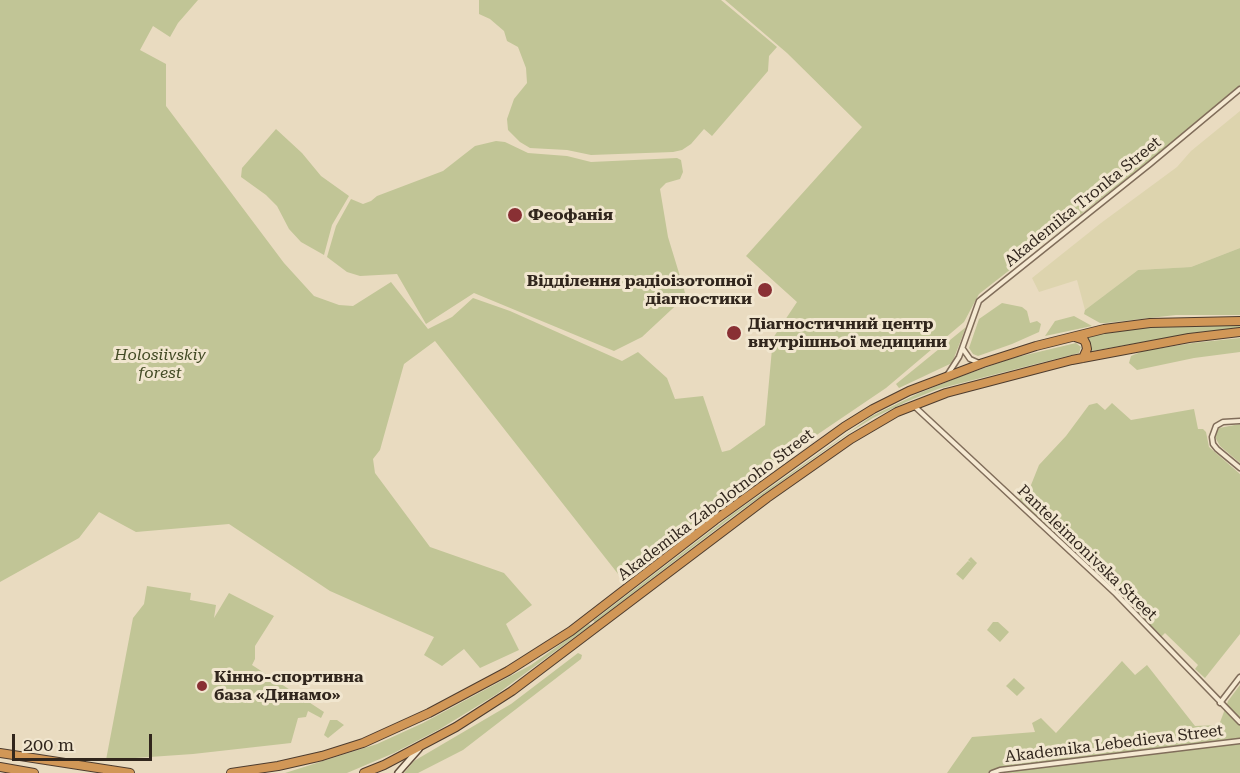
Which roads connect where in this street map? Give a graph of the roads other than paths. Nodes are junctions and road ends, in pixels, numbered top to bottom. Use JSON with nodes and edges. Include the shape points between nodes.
{"nodes":[{"id":1,"x":1240,"y":89,"type":"edge"},
{"id":2,"x":1240,"y":321,"type":"edge"},
{"id":3,"x":1240,"y":332,"type":"edge"},
{"id":4,"x":1075,"y":337,"type":"junction"},
{"id":5,"x":962,"y":348,"type":"junction"},
{"id":6,"x":1083,"y":358,"type":"junction"},
{"id":7,"x":983,"y":363,"type":"junction"},
{"id":8,"x":945,"y":377,"type":"junction"},
{"id":9,"x":913,"y":405,"type":"junction"},
{"id":10,"x":1240,"y":421,"type":"edge"},
{"id":11,"x":1240,"y":468,"type":"edge"},
{"id":12,"x":1240,"y":677,"type":"edge"},
{"id":13,"x":1220,"y":703,"type":"junction"},
{"id":14,"x":1240,"y":722,"type":"edge"},
{"id":15,"x":1240,"y":741,"type":"edge"},
{"id":16,"x":422,"y":746,"type":"junction"},
{"id":17,"x":0,"y":753,"type":"edge"},
{"id":18,"x":0,"y":767,"type":"edge"},
{"id":19,"x":247,"y":772,"type":"edge"},
{"id":20,"x":34,"y":773,"type":"edge"},
{"id":21,"x":130,"y":773,"type":"edge"},
{"id":22,"x":231,"y":773,"type":"edge"},
{"id":23,"x":364,"y":773,"type":"edge"},
{"id":24,"x":398,"y":773,"type":"edge"},
{"id":25,"x":992,"y":773,"type":"edge"}],
"edges":[{"from":1,"to":5,"type":"street","name":"Akademika Tronka Street","via":[[979,301]]},
{"from":2,"to":4,"type":"highway","name":"Akademika Zabolotnoho Street","via":[[1150,323]]},
{"from":3,"to":6,"type":"highway","name":"Akademika Zabolotnoho Street"},
{"from":4,"to":6,"type":"highway","via":[[1086,344]]},
{"from":4,"to":7,"type":"highway","name":"Akademika Zabolotnoho Street"},
{"from":5,"to":7,"type":"street","via":[[975,362]]},
{"from":5,"to":8,"type":"street","name":"Akademika Tronka Street"},
{"from":6,"to":9,"type":"highway","name":"Akademika Zabolotnoho Street","via":[[992,380]]},
{"from":7,"to":8,"type":"highway","name":"Akademika Zabolotnoho Street"},
{"from":8,"to":19,"type":"highway","name":"Akademika Zabolotnoho Street","via":[[873,409],[844,427],[571,631],[507,672],[363,743]]},
{"from":9,"to":13,"type":"street","name":"Panteleimonivska Street","via":[[1116,594]]},
{"from":9,"to":16,"type":"highway","name":"Akademika Zabolotnoho Street","via":[[843,444],[536,674]]},
{"from":10,"to":11,"type":"street","via":[[1216,426],[1212,437],[1217,449]]},
{"from":12,"to":13,"type":"street","name":"Akademika Lebedieva Street"},
{"from":13,"to":14,"type":"street","name":"Panteleimonivska Street"},
{"from":15,"to":25,"type":"street","name":"Akademika Lebedieva Street"},
{"from":16,"to":23,"type":"highway","name":"Akademika Zabolotnoho Street"},
{"from":16,"to":24,"type":"street"},
{"from":17,"to":21,"type":"highway"},
{"from":18,"to":20,"type":"highway"},
{"from":19,"to":22,"type":"highway","name":"Akademika Zabolotnoho Street"}]}
